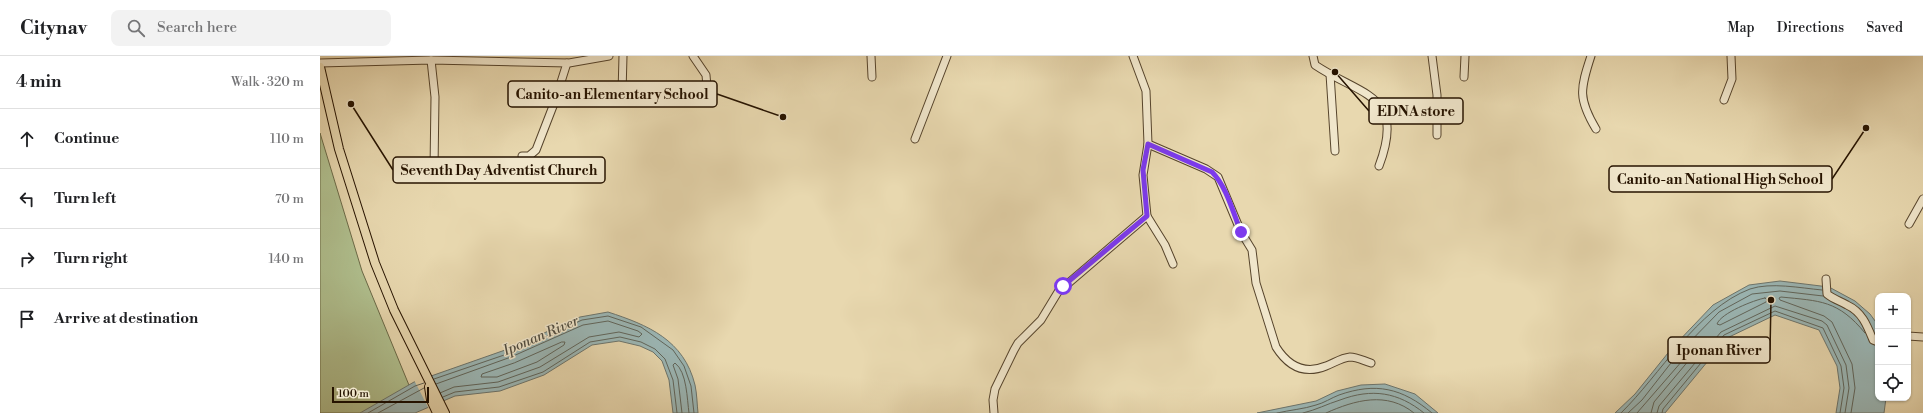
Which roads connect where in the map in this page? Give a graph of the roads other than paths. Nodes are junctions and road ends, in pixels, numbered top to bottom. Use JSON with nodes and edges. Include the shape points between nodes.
{"nodes":[{"id":1,"x":609,"y":56,"type":"edge"},
{"id":2,"x":623,"y":56,"type":"edge"},
{"id":3,"x":693,"y":56,"type":"edge"},
{"id":4,"x":871,"y":56,"type":"edge"},
{"id":5,"x":947,"y":56,"type":"edge"},
{"id":6,"x":1133,"y":56,"type":"edge"},
{"id":7,"x":1313,"y":56,"type":"edge"},
{"id":8,"x":1432,"y":56,"type":"edge"},
{"id":9,"x":1465,"y":56,"type":"edge"},
{"id":10,"x":1591,"y":56,"type":"edge"},
{"id":11,"x":1731,"y":56,"type":"edge"},
{"id":12,"x":453,"y":58,"type":"edge"},
{"id":13,"x":432,"y":60,"type":"junction"},
{"id":14,"x":320,"y":63,"type":"edge"},
{"id":15,"x":568,"y":63,"type":"junction"},
{"id":16,"x":320,"y":67,"type":"edge"},
{"id":17,"x":1330,"y":74,"type":"junction"},
{"id":18,"x":872,"y":77,"type":"dead end"},
{"id":19,"x":1464,"y":77,"type":"dead end"},
{"id":20,"x":622,"y":93,"type":"dead end"},
{"id":21,"x":708,"y":99,"type":"dead end"},
{"id":22,"x":1724,"y":100,"type":"dead end"},
{"id":23,"x":1596,"y":129,"type":"dead end"},
{"id":24,"x":1437,"y":135,"type":"dead end"},
{"id":25,"x":915,"y":139,"type":"dead end"},
{"id":26,"x":1148,"y":144,"type":"junction"},
{"id":27,"x":1335,"y":151,"type":"dead end"},
{"id":28,"x":522,"y":156,"type":"dead end"},
{"id":29,"x":1379,"y":166,"type":"dead end"},
{"id":30,"x":434,"y":169,"type":"dead end"},
{"id":31,"x":1923,"y":199,"type":"edge"},
{"id":32,"x":1147,"y":216,"type":"junction"},
{"id":33,"x":1909,"y":224,"type":"dead end"},
{"id":34,"x":1173,"y":264,"type":"dead end"},
{"id":35,"x":1826,"y":279,"type":"dead end"},
{"id":36,"x":1911,"y":336,"type":"edge"},
{"id":37,"x":1923,"y":337,"type":"edge"},
{"id":38,"x":1875,"y":341,"type":"edge"},
{"id":39,"x":1371,"y":363,"type":"dead end"},
{"id":40,"x":428,"y":380,"type":"junction"},
{"id":41,"x":440,"y":411,"type":"edge"},
{"id":42,"x":994,"y":413,"type":"edge"}],
"edges":[{"from":1,"to":15,"type":"street"},
{"from":2,"to":20,"type":"street"},
{"from":3,"to":21,"type":"street","via":[[706,76]]},
{"from":4,"to":18,"type":"street"},
{"from":5,"to":25,"type":"street"},
{"from":6,"to":26,"type":"street","via":[[1146,91]]},
{"from":7,"to":17,"type":"street","via":[[1315,65]]},
{"from":8,"to":24,"type":"street","via":[[1437,95]]},
{"from":9,"to":19,"type":"street"},
{"from":10,"to":23,"type":"street","via":[[1582,95],[1584,109]]},
{"from":11,"to":22,"type":"street","via":[[1732,79]]},
{"from":12,"to":13,"type":"street"},
{"from":12,"to":15,"type":"street"},
{"from":13,"to":14,"type":"street"},
{"from":13,"to":30,"type":"street","via":[[436,97]]},
{"from":15,"to":28,"type":"street","via":[[536,150],[529,156]]},
{"from":16,"to":40,"type":"main road","via":[[339,149],[375,263]]},
{"from":17,"to":27,"type":"street"},
{"from":17,"to":29,"type":"street","via":[[1372,97],[1382,109],[1387,120],[1387,136]]},
{"from":26,"to":32,"type":"street","via":[[1143,170]]},
{"from":26,"to":39,"type":"street","via":[[1206,169],[1218,178],[1241,232],[1252,250],[1256,283],[1276,347],[1282,356],[1294,366],[1307,370],[1354,357]]},
{"from":31,"to":33,"type":"street"},
{"from":32,"to":34,"type":"street","via":[[1165,245]]},
{"from":32,"to":42,"type":"street","via":[[1058,292],[1041,320],[1018,343],[995,389]]},
{"from":35,"to":38,"type":"street","via":[[1827,294],[1860,314]]},
{"from":36,"to":37,"type":"street"},
{"from":40,"to":41,"type":"main road"},
{"from":40,"to":41,"type":"main road","via":[[431,400]]}]}
